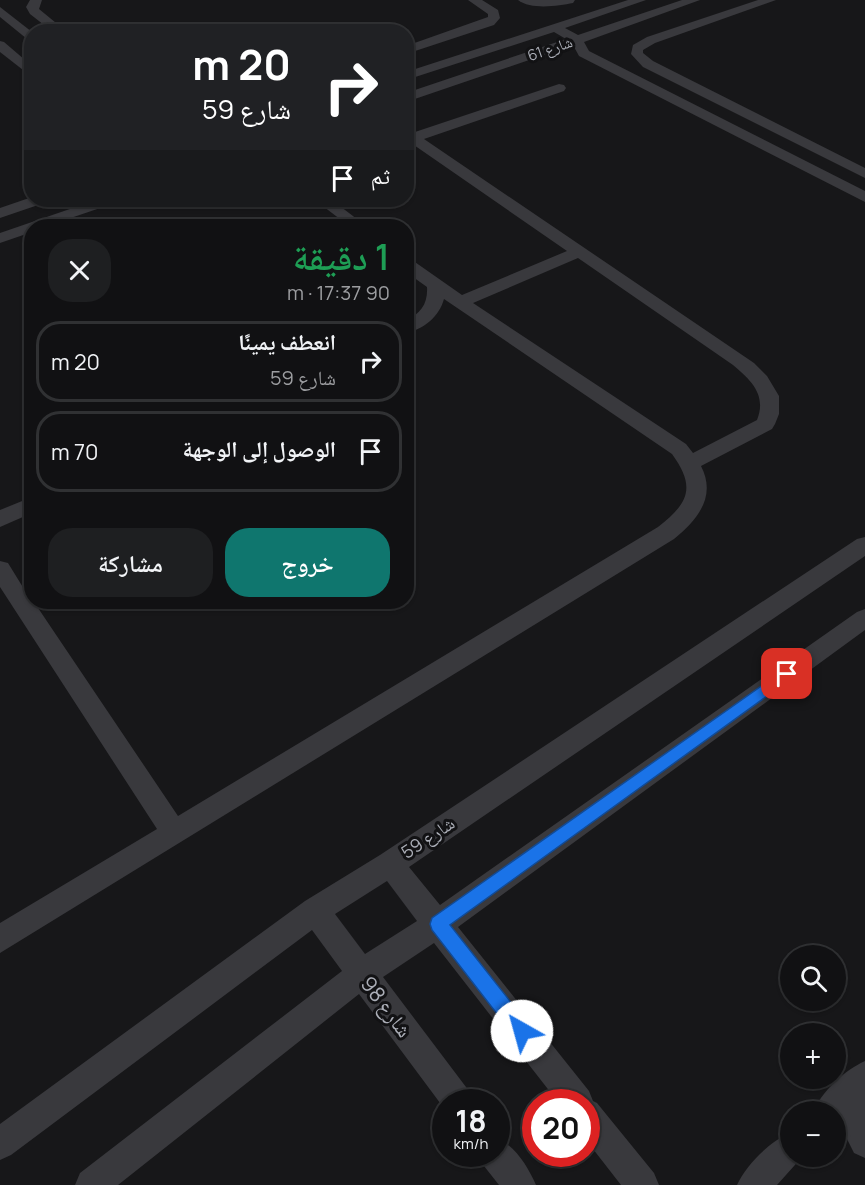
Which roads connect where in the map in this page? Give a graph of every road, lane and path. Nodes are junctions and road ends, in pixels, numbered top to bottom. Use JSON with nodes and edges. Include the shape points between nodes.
{"nodes":[{"id":1,"x":36,"y":0,"type":"edge"},
{"id":2,"x":474,"y":0,"type":"edge"},
{"id":3,"x":524,"y":0,"type":"edge"},
{"id":4,"x":569,"y":0,"type":"edge"},
{"id":5,"x":640,"y":0,"type":"edge"},
{"id":6,"x":694,"y":0,"type":"edge"},
{"id":7,"x":770,"y":0,"type":"edge"},
{"id":8,"x":0,"y":12,"type":"edge"},
{"id":9,"x":51,"y":24,"type":"edge"},
{"id":10,"x":554,"y":27,"type":"junction"},
{"id":11,"x":24,"y":32,"type":"edge"},
{"id":12,"x":577,"y":40,"type":"junction"},
{"id":13,"x":0,"y":45,"type":"edge"},
{"id":14,"x":414,"y":47,"type":"edge"},
{"id":15,"x":24,"y":66,"type":"edge"},
{"id":16,"x":414,"y":73,"type":"edge"},
{"id":17,"x":559,"y":88,"type":"dead end"},
{"id":18,"x":414,"y":95,"type":"edge"},
{"id":19,"x":414,"y":138,"type":"edge"},
{"id":20,"x":414,"y":142,"type":"edge"},
{"id":21,"x":865,"y":174,"type":"edge"},
{"id":22,"x":865,"y":197,"type":"edge"},
{"id":23,"x":24,"y":205,"type":"edge"},
{"id":24,"x":90,"y":207,"type":"edge"},
{"id":25,"x":332,"y":207,"type":"edge"},
{"id":26,"x":0,"y":213,"type":"edge"},
{"id":27,"x":55,"y":219,"type":"edge"},
{"id":28,"x":349,"y":219,"type":"edge"},
{"id":29,"x":24,"y":230,"type":"edge"},
{"id":30,"x":0,"y":238,"type":"edge"},
{"id":31,"x":579,"y":252,"type":"junction"},
{"id":32,"x":414,"y":270,"type":"edge"},
{"id":33,"x":435,"y":285,"type":"junction"},
{"id":34,"x":460,"y":302,"type":"junction"},
{"id":35,"x":414,"y":324,"type":"edge"},
{"id":36,"x":691,"y":463,"type":"junction"},
{"id":37,"x":24,"y":508,"type":"edge"},
{"id":38,"x":0,"y":519,"type":"edge"},
{"id":39,"x":865,"y":545,"type":"edge"},
{"id":40,"x":0,"y":568,"type":"edge"},
{"id":41,"x":24,"y":604,"type":"edge"},
{"id":42,"x":27,"y":609,"type":"edge"},
{"id":43,"x":865,"y":618,"type":"edge"},
{"id":44,"x":174,"y":832,"type":"junction"},
{"id":45,"x":390,"y":864,"type":"junction"},
{"id":46,"x":315,"y":911,"type":"junction"},
{"id":47,"x":438,"y":924,"type":"junction"},
{"id":48,"x":0,"y":939,"type":"edge"},
{"id":49,"x":361,"y":974,"type":"junction"},
{"id":50,"x":858,"y":1083,"type":"edge"},
{"id":51,"x":448,"y":1089,"type":"edge"},
{"id":52,"x":568,"y":1089,"type":"edge"},
{"id":53,"x":840,"y":1101,"type":"edge"},
{"id":54,"x":600,"y":1132,"type":"edge"},
{"id":55,"x":865,"y":1142,"type":"edge"},
{"id":56,"x":0,"y":1144,"type":"edge"},
{"id":57,"x":780,"y":1159,"type":"edge"},
{"id":58,"x":506,"y":1167,"type":"edge"},
{"id":59,"x":92,"y":1185,"type":"edge"},
{"id":60,"x":519,"y":1185,"type":"edge"},
{"id":61,"x":642,"y":1185,"type":"edge"},
{"id":62,"x":754,"y":1185,"type":"edge"}],
"edges":[{"from":1,"to":9,"type":"lane","via":[[34,11]]},
{"from":2,"to":14,"type":"lane","via":[[494,13],[490,22]]},
{"from":3,"to":4,"type":"lane"},
{"from":5,"to":10,"type":"lane","name":"شارع 61"},
{"from":6,"to":12,"type":"lane","name":"شارع 61"},
{"from":7,"to":21,"type":"lane","via":[[651,40],[637,48],[637,54],[648,64]]},
{"from":8,"to":11,"type":"lane"},
{"from":10,"to":12,"type":"lane"},
{"from":10,"to":16,"type":"lane","name":"شارع 61"},
{"from":12,"to":18,"type":"lane","name":"شارع 61"},
{"from":12,"to":22,"type":"lane","via":[[584,53]]},
{"from":13,"to":15,"type":"lane"},
{"from":17,"to":19,"type":"lane"},
{"from":20,"to":31,"type":"lane"},
{"from":23,"to":26,"type":"lane"},
{"from":24,"to":27,"type":"lane"},
{"from":25,"to":28,"type":"lane"},
{"from":29,"to":30,"type":"lane"},
{"from":31,"to":34,"type":"lane"},
{"from":31,"to":36,"type":"lane","via":[[739,360],[764,384],[771,412],[765,424]]},
{"from":32,"to":33,"type":"lane"},
{"from":33,"to":34,"type":"lane"},
{"from":33,"to":35,"type":"lane","via":[[437,298],[433,310]]},
{"from":34,"to":36,"type":"lane","via":[[664,438]]},
{"from":36,"to":44,"type":"lane","via":[[698,482],[696,502],[685,519]]},
{"from":37,"to":38,"type":"lane"},
{"from":39,"to":45,"type":"lane","name":"شارع 59"},
{"from":40,"to":41,"type":"lane"},
{"from":42,"to":44,"type":"lane"},
{"from":43,"to":47,"type":"lane"},
{"from":44,"to":48,"type":"lane"},
{"from":45,"to":46,"type":"lane","name":"شارع 59"},
{"from":45,"to":47,"type":"lane"},
{"from":46,"to":49,"type":"lane","name":"شارع 98"},
{"from":46,"to":56,"type":"lane","name":"شارع 59"},
{"from":47,"to":49,"type":"lane"},
{"from":47,"to":52,"type":"lane"},
{"from":49,"to":51,"type":"lane","name":"شارع 98"},
{"from":49,"to":59,"type":"lane"},
{"from":50,"to":53,"type":"lane"},
{"from":50,"to":55,"type":"lane","via":[[859,1131]]},
{"from":54,"to":61,"type":"lane"},
{"from":57,"to":62,"type":"lane"},
{"from":58,"to":60,"type":"lane"}]}
